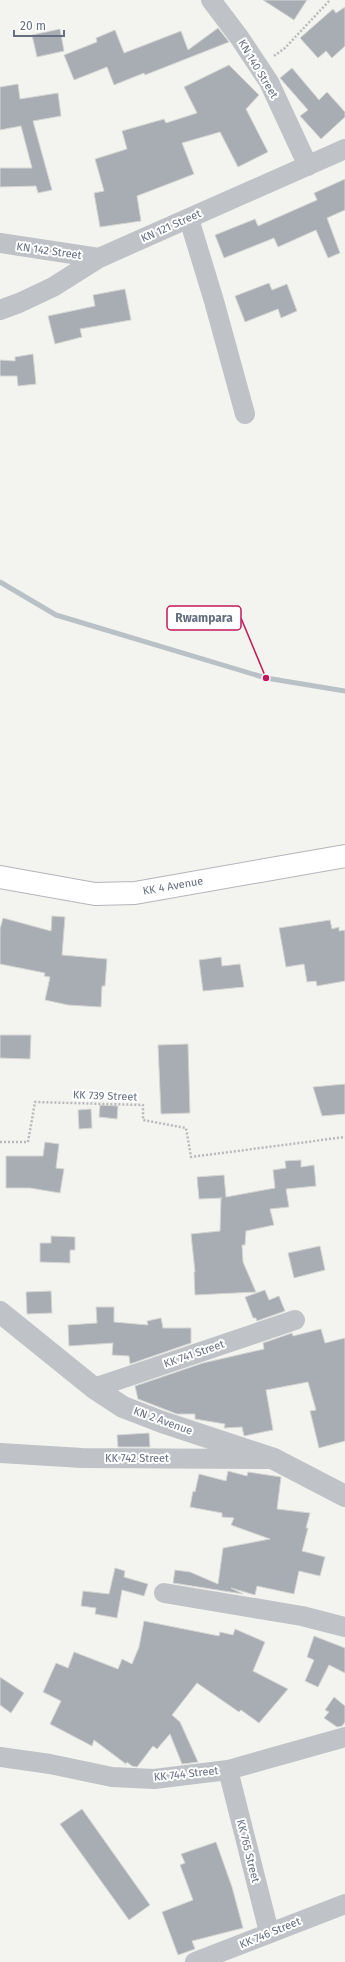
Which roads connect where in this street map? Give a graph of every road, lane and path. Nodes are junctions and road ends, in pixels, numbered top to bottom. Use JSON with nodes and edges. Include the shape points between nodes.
{"nodes":[{"id":1,"x":211,"y":0,"type":"edge"},
{"id":2,"x":330,"y":0,"type":"edge"},
{"id":3,"x":259,"y":67,"type":"junction"},
{"id":4,"x":345,"y":149,"type":"edge"},
{"id":5,"x":308,"y":166,"type":"junction"},
{"id":6,"x":189,"y":219,"type":"junction"},
{"id":7,"x":0,"y":243,"type":"edge"},
{"id":8,"x":99,"y":258,"type":"junction"},
{"id":9,"x":0,"y":310,"type":"edge"},
{"id":10,"x":244,"y":414,"type":"dead end"},
{"id":11,"x":345,"y":856,"type":"edge"},
{"id":12,"x":0,"y":877,"type":"edge"},
{"id":13,"x":345,"y":1137,"type":"edge"},
{"id":14,"x":0,"y":1142,"type":"edge"},
{"id":15,"x":0,"y":1312,"type":"edge"},
{"id":16,"x":295,"y":1320,"type":"dead end"},
{"id":17,"x":94,"y":1388,"type":"junction"},
{"id":18,"x":0,"y":1454,"type":"edge"},
{"id":19,"x":274,"y":1459,"type":"junction"},
{"id":20,"x":345,"y":1496,"type":"edge"},
{"id":21,"x":164,"y":1592,"type":"dead end"},
{"id":22,"x":345,"y":1627,"type":"edge"},
{"id":23,"x":345,"y":1738,"type":"edge"},
{"id":24,"x":0,"y":1757,"type":"edge"},
{"id":25,"x":228,"y":1770,"type":"junction"},
{"id":26,"x":345,"y":1904,"type":"edge"},
{"id":27,"x":268,"y":1932,"type":"junction"},
{"id":28,"x":225,"y":1957,"type":"edge"},
{"id":29,"x":195,"y":1962,"type":"edge"}],
"edges":[{"from":1,"to":3,"type":"street","name":"KN 140 Street"},
{"from":2,"to":3,"type":"path","via":[[286,48]]},
{"from":3,"to":5,"type":"street","name":"KN 140 Street","via":[[269,82]]},
{"from":4,"to":5,"type":"street","name":"KN 121 Street"},
{"from":5,"to":6,"type":"street","name":"KN 121 Street"},
{"from":6,"to":8,"type":"street","name":"KN 121 Street"},
{"from":6,"to":10,"type":"street"},
{"from":7,"to":8,"type":"street","name":"KN 142 Street"},
{"from":8,"to":9,"type":"street","name":"KN 121 Street","via":[[53,286]]},
{"from":11,"to":12,"type":"main road","name":"KK 4 Avenue","via":[[135,893],[95,894]]},
{"from":13,"to":14,"type":"path","name":"KK 739 Street","via":[[191,1157],[186,1128],[142,1120],[143,1105],[36,1102],[28,1142]]},
{"from":15,"to":17,"type":"street","name":"KN 2 Avenue"},
{"from":16,"to":17,"type":"street","name":"KK 741 Street"},
{"from":17,"to":19,"type":"street","name":"KN 2 Avenue","via":[[123,1407]]},
{"from":18,"to":19,"type":"street","name":"KK 742 Street","via":[[82,1458]]},
{"from":19,"to":20,"type":"street","name":"KN 2 Avenue"},
{"from":21,"to":22,"type":"street","via":[[302,1616]]},
{"from":23,"to":25,"type":"street","name":"KK 744 Street"},
{"from":24,"to":25,"type":"street","name":"KK 744 Street","via":[[119,1777],[154,1779]]},
{"from":25,"to":27,"type":"street","name":"KK 765 Street"},
{"from":26,"to":27,"type":"street","name":"KK 746 Street"},
{"from":27,"to":28,"type":"street","name":"KK 746 Street"},
{"from":28,"to":29,"type":"street","name":"KK 746 Street"}]}
